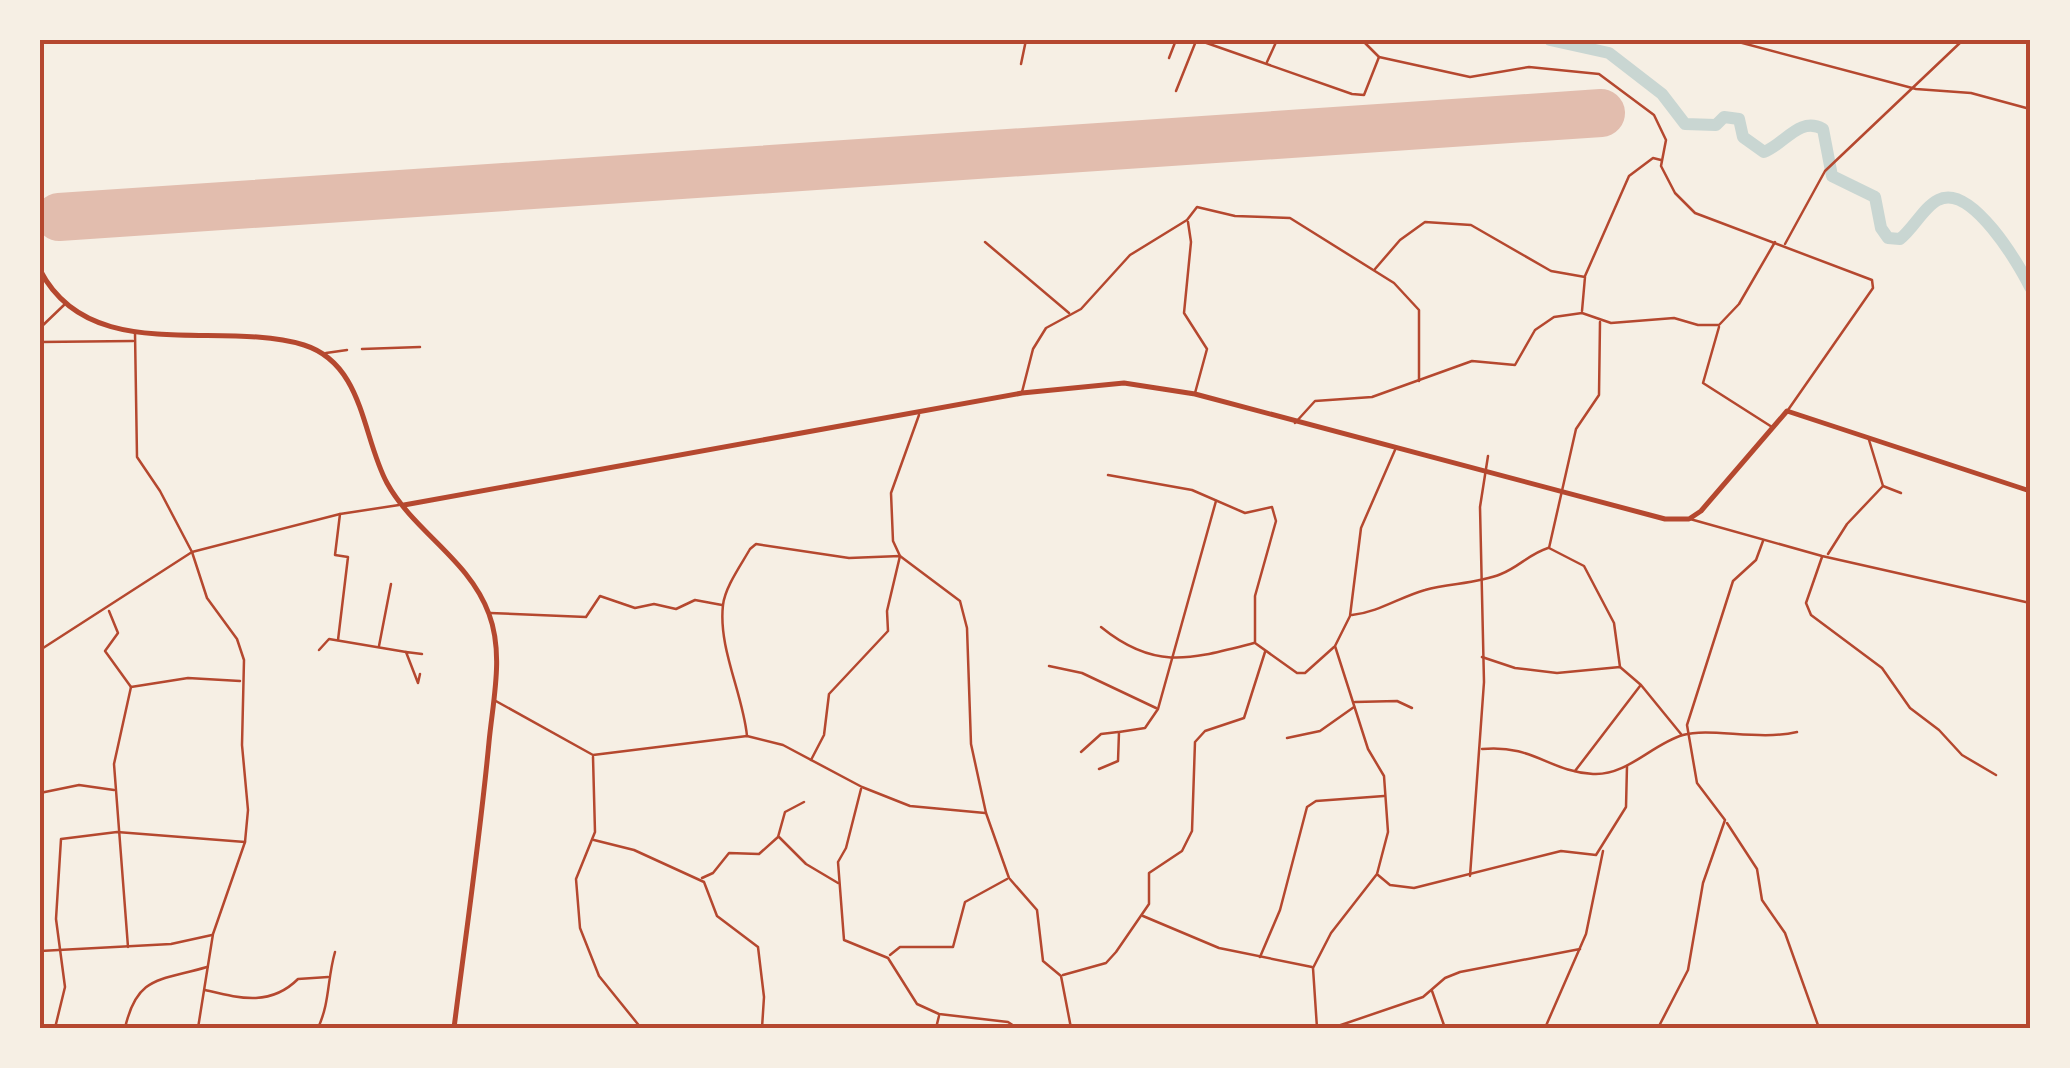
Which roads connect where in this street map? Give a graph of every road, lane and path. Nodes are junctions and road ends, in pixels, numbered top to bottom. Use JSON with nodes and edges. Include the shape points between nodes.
{"nodes":[{"id":1,"x":1026,"y":40,"type":"edge"},
{"id":2,"x":1176,"y":40,"type":"edge"},
{"id":3,"x":1197,"y":40,"type":"edge"},
{"id":4,"x":1278,"y":40,"type":"edge"},
{"id":5,"x":1362,"y":40,"type":"edge"},
{"id":6,"x":1732,"y":40,"type":"edge"},
{"id":7,"x":1963,"y":40,"type":"edge"},
{"id":8,"x":1379,"y":57,"type":"junction"},
{"id":9,"x":1169,"y":58,"type":"dead end"},
{"id":10,"x":1267,"y":63,"type":"junction"},
{"id":11,"x":1021,"y":64,"type":"dead end"},
{"id":12,"x":1916,"y":89,"type":"junction"},
{"id":13,"x":1176,"y":91,"type":"dead end"},
{"id":14,"x":2030,"y":109,"type":"edge"},
{"id":15,"x":1661,"y":160,"type":"junction"},
{"id":16,"x":1188,"y":220,"type":"junction"},
{"id":17,"x":984,"y":242,"type":"dead end"},
{"id":18,"x":1775,"y":242,"type":"junction"},
{"id":19,"x":1784,"y":246,"type":"junction"},
{"id":20,"x":40,"y":270,"type":"edge"},
{"id":21,"x":1374,"y":270,"type":"junction"},
{"id":22,"x":1584,"y":277,"type":"junction"},
{"id":23,"x":64,"y":305,"type":"junction"},
{"id":24,"x":1582,"y":313,"type":"junction"},
{"id":25,"x":1070,"y":314,"type":"junction"},
{"id":26,"x":1600,"y":321,"type":"junction"},
{"id":27,"x":1719,"y":325,"type":"junction"},
{"id":28,"x":40,"y":328,"type":"edge"},
{"id":29,"x":135,"y":333,"type":"junction"},
{"id":30,"x":134,"y":341,"type":"junction"},
{"id":31,"x":40,"y":342,"type":"edge"},
{"id":32,"x":420,"y":347,"type":"dead end"},
{"id":33,"x":362,"y":349,"type":"dead end"},
{"id":34,"x":315,"y":350,"type":"junction"},
{"id":35,"x":347,"y":350,"type":"dead end"},
{"id":36,"x":1420,"y":381,"type":"junction"},
{"id":37,"x":1022,"y":393,"type":"junction"},
{"id":38,"x":1195,"y":394,"type":"junction"},
{"id":39,"x":1787,"y":411,"type":"junction"},
{"id":40,"x":920,"y":413,"type":"junction"},
{"id":41,"x":1294,"y":424,"type":"junction"},
{"id":42,"x":1774,"y":428,"type":"junction"},
{"id":43,"x":1869,"y":438,"type":"junction"},
{"id":44,"x":1395,"y":450,"type":"junction"},
{"id":45,"x":1488,"y":456,"type":"dead end"},
{"id":46,"x":1485,"y":472,"type":"junction"},
{"id":47,"x":1108,"y":475,"type":"dead end"},
{"id":48,"x":1883,"y":486,"type":"junction"},
{"id":49,"x":2030,"y":491,"type":"edge"},
{"id":50,"x":1902,"y":493,"type":"dead end"},
{"id":51,"x":1561,"y":494,"type":"junction"},
{"id":52,"x":1217,"y":500,"type":"junction"},
{"id":53,"x":404,"y":505,"type":"junction"},
{"id":54,"x":340,"y":514,"type":"junction"},
{"id":55,"x":1688,"y":519,"type":"junction"},
{"id":56,"x":1763,"y":541,"type":"junction"},
{"id":57,"x":1548,"y":548,"type":"junction"},
{"id":58,"x":192,"y":552,"type":"junction"},
{"id":59,"x":900,"y":556,"type":"junction"},
{"id":60,"x":1824,"y":556,"type":"junction"},
{"id":61,"x":1480,"y":580,"type":"junction"},
{"id":62,"x":390,"y":584,"type":"dead end"},
{"id":63,"x":2030,"y":603,"type":"edge"},
{"id":64,"x":723,"y":606,"type":"junction"},
{"id":65,"x":108,"y":610,"type":"junction"},
{"id":66,"x":488,"y":613,"type":"junction"},
{"id":67,"x":1350,"y":616,"type":"junction"},
{"id":68,"x":1101,"y":627,"type":"dead end"},
{"id":69,"x":338,"y":640,"type":"junction"},
{"id":70,"x":1255,"y":643,"type":"junction"},
{"id":71,"x":1336,"y":646,"type":"junction"},
{"id":72,"x":379,"y":647,"type":"junction"},
{"id":73,"x":40,"y":650,"type":"edge"},
{"id":74,"x":319,"y":650,"type":"dead end"},
{"id":75,"x":406,"y":652,"type":"junction"},
{"id":76,"x":1265,"y":652,"type":"junction"},
{"id":77,"x":422,"y":654,"type":"dead end"},
{"id":78,"x":1482,"y":657,"type":"junction"},
{"id":79,"x":1174,"y":659,"type":"junction"},
{"id":80,"x":1049,"y":666,"type":"dead end"},
{"id":81,"x":1620,"y":667,"type":"junction"},
{"id":82,"x":420,"y":674,"type":"dead end"},
{"id":83,"x":242,"y":682,"type":"junction"},
{"id":84,"x":1641,"y":685,"type":"junction"},
{"id":85,"x":131,"y":688,"type":"junction"},
{"id":86,"x":493,"y":700,"type":"junction"},
{"id":87,"x":1354,"y":704,"type":"junction"},
{"id":88,"x":1158,"y":708,"type":"junction"},
{"id":89,"x":1412,"y":708,"type":"dead end"},
{"id":90,"x":1119,"y":732,"type":"junction"},
{"id":91,"x":1798,"y":732,"type":"dead end"},
{"id":92,"x":1688,"y":734,"type":"junction"},
{"id":93,"x":1682,"y":735,"type":"junction"},
{"id":94,"x":747,"y":736,"type":"junction"},
{"id":95,"x":1287,"y":738,"type":"dead end"},
{"id":96,"x":1481,"y":750,"type":"junction"},
{"id":97,"x":1081,"y":752,"type":"dead end"},
{"id":98,"x":592,"y":755,"type":"junction"},
{"id":99,"x":811,"y":760,"type":"junction"},
{"id":100,"x":1627,"y":765,"type":"junction"},
{"id":101,"x":1099,"y":769,"type":"dead end"},
{"id":102,"x":1576,"y":770,"type":"junction"},
{"id":103,"x":1996,"y":775,"type":"dead end"},
{"id":104,"x":862,"y":787,"type":"junction"},
{"id":105,"x":115,"y":790,"type":"junction"},
{"id":106,"x":40,"y":792,"type":"edge"},
{"id":107,"x":1386,"y":796,"type":"junction"},
{"id":108,"x":804,"y":802,"type":"dead end"},
{"id":109,"x":986,"y":813,"type":"junction"},
{"id":110,"x":1725,"y":820,"type":"junction"},
{"id":111,"x":117,"y":832,"type":"junction"},
{"id":112,"x":778,"y":836,"type":"junction"},
{"id":113,"x":593,"y":839,"type":"junction"},
{"id":114,"x":245,"y":842,"type":"junction"},
{"id":115,"x":1603,"y":850,"type":"junction"},
{"id":116,"x":1376,"y":874,"type":"junction"},
{"id":117,"x":1470,"y":876,"type":"junction"},
{"id":118,"x":1009,"y":878,"type":"junction"},
{"id":119,"x":700,"y":879,"type":"junction"},
{"id":120,"x":840,"y":884,"type":"junction"},
{"id":121,"x":1142,"y":916,"type":"junction"},
{"id":122,"x":213,"y":934,"type":"junction"},
{"id":123,"x":128,"y":947,"type":"junction"},
{"id":124,"x":1580,"y":949,"type":"junction"},
{"id":125,"x":40,"y":951,"type":"edge"},
{"id":126,"x":61,"y":951,"type":"junction"},
{"id":127,"x":335,"y":952,"type":"dead end"},
{"id":128,"x":1260,"y":956,"type":"junction"},
{"id":129,"x":888,"y":958,"type":"junction"},
{"id":130,"x":208,"y":966,"type":"junction"},
{"id":131,"x":1313,"y":968,"type":"junction"},
{"id":132,"x":328,"y":976,"type":"junction"},
{"id":133,"x":1062,"y":976,"type":"junction"},
{"id":134,"x":204,"y":990,"type":"junction"},
{"id":135,"x":1431,"y":990,"type":"junction"},
{"id":136,"x":940,"y":1014,"type":"junction"},
{"id":137,"x":55,"y":1028,"type":"edge"},
{"id":138,"x":125,"y":1028,"type":"edge"},
{"id":139,"x":198,"y":1028,"type":"edge"},
{"id":140,"x":318,"y":1028,"type":"edge"},
{"id":141,"x":454,"y":1028,"type":"edge"},
{"id":142,"x":642,"y":1028,"type":"edge"},
{"id":143,"x":762,"y":1028,"type":"edge"},
{"id":144,"x":936,"y":1028,"type":"edge"},
{"id":145,"x":1016,"y":1028,"type":"edge"},
{"id":146,"x":1071,"y":1028,"type":"edge"},
{"id":147,"x":1317,"y":1028,"type":"edge"},
{"id":148,"x":1332,"y":1028,"type":"edge"},
{"id":149,"x":1444,"y":1028,"type":"edge"},
{"id":150,"x":1545,"y":1028,"type":"edge"},
{"id":151,"x":1658,"y":1028,"type":"edge"},
{"id":152,"x":1819,"y":1028,"type":"edge"}],
"edges":[{"from":1,"to":11,"type":"street"},
{"from":2,"to":9,"type":"street"},
{"from":3,"to":10,"type":"street"},
{"from":3,"to":13,"type":"street"},
{"from":4,"to":10,"type":"street"},
{"from":5,"to":8,"type":"street"},
{"from":6,"to":12,"type":"street"},
{"from":7,"to":12,"type":"street"},
{"from":8,"to":10,"type":"street","via":[[1364,95]]},
{"from":8,"to":15,"type":"street","via":[[1470,77],[1529,67],[1599,74],[1654,115],[1666,140]]},
{"from":12,"to":14,"type":"street"},
{"from":12,"to":19,"type":"street","via":[[1825,171]]},
{"from":15,"to":18,"type":"street","via":[[1688,209]]},
{"from":15,"to":22,"type":"street","via":[[1653,158],[1630,176]]},
{"from":16,"to":21,"type":"street","via":[[1197,207],[1234,216],[1284,216]]},
{"from":16,"to":25,"type":"street","via":[[1130,254]]},
{"from":16,"to":38,"type":"street","via":[[1184,313],[1207,350]]},
{"from":17,"to":25,"type":"street"},
{"from":18,"to":19,"type":"street"},
{"from":18,"to":27,"type":"street"},
{"from":19,"to":39,"type":"street","via":[[1874,283]]},
{"from":20,"to":23,"type":"main road"},
{"from":21,"to":22,"type":"street","via":[[1425,222],[1471,225],[1551,271]]},
{"from":21,"to":36,"type":"street","via":[[1419,310]]},
{"from":22,"to":24,"type":"street"},
{"from":23,"to":28,"type":"street"},
{"from":23,"to":29,"type":"main road"},
{"from":24,"to":26,"type":"street"},
{"from":24,"to":36,"type":"street","via":[[1542,322],[1515,364],[1472,361]]},
{"from":25,"to":37,"type":"street","via":[[1040,336]]},
{"from":26,"to":27,"type":"street","via":[[1674,318]]},
{"from":26,"to":51,"type":"street","via":[[1599,395],[1576,430]]},
{"from":27,"to":42,"type":"street","via":[[1703,383]]},
{"from":29,"to":30,"type":"street"},
{"from":29,"to":34,"type":"main road","via":[[227,335]]},
{"from":30,"to":31,"type":"street"},
{"from":30,"to":58,"type":"street","via":[[136,457]]},
{"from":32,"to":33,"type":"street"},
{"from":34,"to":35,"type":"street"},
{"from":34,"to":53,"type":"main road","via":[[354,393],[386,481]]},
{"from":36,"to":41,"type":"street","via":[[1372,398],[1316,400]]},
{"from":37,"to":38,"type":"main road","via":[[1124,382]]},
{"from":37,"to":40,"type":"main road"},
{"from":38,"to":41,"type":"main road"},
{"from":39,"to":42,"type":"main road"},
{"from":39,"to":43,"type":"main road"},
{"from":40,"to":53,"type":"main road"},
{"from":40,"to":59,"type":"street","via":[[892,493],[890,523]]},
{"from":41,"to":44,"type":"main road"},
{"from":42,"to":55,"type":"main road","via":[[1712,501]]},
{"from":43,"to":48,"type":"street"},
{"from":43,"to":49,"type":"main road"},
{"from":44,"to":46,"type":"main road"},
{"from":44,"to":67,"type":"street","via":[[1362,528]]},
{"from":45,"to":46,"type":"street"},
{"from":46,"to":51,"type":"main road"},
{"from":46,"to":61,"type":"street"},
{"from":47,"to":52,"type":"street"},
{"from":48,"to":50,"type":"street"},
{"from":48,"to":60,"type":"street"},
{"from":51,"to":55,"type":"main road","via":[[1664,520]]},
{"from":51,"to":57,"type":"street"},
{"from":52,"to":70,"type":"street","via":[[1245,513],[1272,507],[1276,521],[1255,596]]},
{"from":52,"to":79,"type":"street"},
{"from":53,"to":54,"type":"street"},
{"from":53,"to":66,"type":"main road","via":[[455,559]]},
{"from":54,"to":58,"type":"street"},
{"from":54,"to":69,"type":"street","via":[[336,555],[348,557]]},
{"from":55,"to":56,"type":"street"},
{"from":56,"to":60,"type":"street"},
{"from":56,"to":92,"type":"street","via":[[1756,560],[1733,582]]},
{"from":57,"to":61,"type":"street"},
{"from":57,"to":81,"type":"street","via":[[1584,566],[1614,623]]},
{"from":58,"to":65,"type":"street"},
{"from":58,"to":83,"type":"street","via":[[207,598],[237,639]]},
{"from":59,"to":64,"type":"street","via":[[849,558],[756,544]]},
{"from":59,"to":99,"type":"street","via":[[888,631],[829,694],[824,735]]},
{"from":59,"to":109,"type":"street","via":[[960,601],[971,744]]},
{"from":60,"to":63,"type":"street"},
{"from":60,"to":103,"type":"street","via":[[1806,603],[1810,615],[1882,668],[1910,708],[1962,755]]},
{"from":61,"to":67,"type":"street","via":[[1430,588]]},
{"from":61,"to":78,"type":"street"},
{"from":62,"to":72,"type":"street"},
{"from":64,"to":66,"type":"street","via":[[695,600],[676,608],[635,608],[600,596],[586,617]]},
{"from":64,"to":94,"type":"street"},
{"from":65,"to":73,"type":"street"},
{"from":65,"to":85,"type":"street","via":[[118,633],[105,651]]},
{"from":66,"to":86,"type":"main road","via":[[497,653]]},
{"from":67,"to":71,"type":"street"},
{"from":68,"to":79,"type":"street","via":[[1124,646]]},
{"from":69,"to":72,"type":"street"},
{"from":69,"to":74,"type":"street","via":[[329,639]]},
{"from":70,"to":76,"type":"street"},
{"from":70,"to":79,"type":"street"},
{"from":71,"to":76,"type":"street","via":[[1305,673]]},
{"from":71,"to":87,"type":"street"},
{"from":72,"to":75,"type":"street"},
{"from":75,"to":77,"type":"street"},
{"from":75,"to":82,"type":"street","via":[[418,683]]},
{"from":76,"to":121,"type":"street","via":[[1244,718],[1204,731],[1195,742],[1192,831],[1182,851],[1149,873],[1150,904]]},
{"from":78,"to":81,"type":"street","via":[[1556,674]]},
{"from":78,"to":96,"type":"street"},
{"from":79,"to":88,"type":"street"},
{"from":80,"to":88,"type":"street","via":[[1082,673]]},
{"from":81,"to":84,"type":"street"},
{"from":83,"to":85,"type":"street","via":[[188,678]]},
{"from":83,"to":114,"type":"street"},
{"from":84,"to":93,"type":"street"},
{"from":84,"to":102,"type":"street"},
{"from":85,"to":105,"type":"street","via":[[116,742]]},
{"from":86,"to":98,"type":"street"},
{"from":86,"to":141,"type":"main road"},
{"from":87,"to":89,"type":"street","via":[[1397,701]]},
{"from":87,"to":95,"type":"street","via":[[1320,731]]},
{"from":87,"to":107,"type":"street"},
{"from":88,"to":90,"type":"street","via":[[1145,728]]},
{"from":90,"to":97,"type":"street","via":[[1101,734]]},
{"from":90,"to":101,"type":"street","via":[[1118,761]]},
{"from":91,"to":92,"type":"street","via":[[1770,738]]},
{"from":92,"to":93,"type":"street"},
{"from":92,"to":110,"type":"street","via":[[1697,783]]},
{"from":93,"to":100,"type":"street"},
{"from":94,"to":98,"type":"street"},
{"from":94,"to":99,"type":"street","via":[[783,744]]},
{"from":96,"to":102,"type":"street","via":[[1517,747]]},
{"from":96,"to":117,"type":"street"},
{"from":98,"to":113,"type":"street"},
{"from":99,"to":104,"type":"street"},
{"from":100,"to":102,"type":"street","via":[[1598,774]]},
{"from":100,"to":115,"type":"street","via":[[1626,807]]},
{"from":104,"to":109,"type":"street","via":[[932,811]]},
{"from":104,"to":120,"type":"street","via":[[838,862]]},
{"from":105,"to":106,"type":"street","via":[[79,785]]},
{"from":105,"to":111,"type":"street"},
{"from":107,"to":116,"type":"street","via":[[1388,832]]},
{"from":107,"to":128,"type":"street","via":[[1316,800],[1307,807],[1280,910]]},
{"from":108,"to":112,"type":"street","via":[[786,812]]},
{"from":109,"to":118,"type":"street"},
{"from":110,"to":151,"type":"street","via":[[1703,882],[1688,970]]},
{"from":110,"to":152,"type":"street","via":[[1757,869],[1762,900],[1785,933]]},
{"from":111,"to":114,"type":"street"},
{"from":111,"to":123,"type":"street"},
{"from":111,"to":126,"type":"street","via":[[66,836],[59,843]]},
{"from":112,"to":119,"type":"street","via":[[760,854],[729,853]]},
{"from":112,"to":120,"type":"street"},
{"from":113,"to":119,"type":"street"},
{"from":113,"to":142,"type":"street","via":[[576,880],[580,928],[599,976]]},
{"from":114,"to":122,"type":"street"},
{"from":115,"to":117,"type":"street","via":[[1508,861]]},
{"from":115,"to":124,"type":"street"},
{"from":116,"to":117,"type":"street","via":[[1400,888]]},
{"from":116,"to":131,"type":"street","via":[[1330,933]]},
{"from":118,"to":129,"type":"street","via":[[965,902],[953,947],[900,947]]},
{"from":118,"to":133,"type":"street","via":[[1037,910],[1042,961]]},
{"from":119,"to":143,"type":"street","via":[[717,916],[758,947]]},
{"from":120,"to":129,"type":"street","via":[[844,940]]},
{"from":121,"to":128,"type":"street","via":[[1219,948]]},
{"from":121,"to":133,"type":"street","via":[[1106,963]]},
{"from":122,"to":123,"type":"street"},
{"from":122,"to":130,"type":"street"},
{"from":123,"to":126,"type":"street"},
{"from":124,"to":135,"type":"street","via":[[1460,972]]},
{"from":124,"to":150,"type":"street"},
{"from":125,"to":126,"type":"street"},
{"from":126,"to":137,"type":"street","via":[[64,994]]},
{"from":127,"to":132,"type":"street"},
{"from":128,"to":131,"type":"street"},
{"from":129,"to":136,"type":"street","via":[[912,999]]},
{"from":130,"to":134,"type":"street"},
{"from":130,"to":138,"type":"street","via":[[143,987]]},
{"from":131,"to":147,"type":"street"},
{"from":132,"to":134,"type":"street","via":[[298,979],[260,1000]]},
{"from":132,"to":140,"type":"street","via":[[330,1002]]},
{"from":133,"to":146,"type":"street"},
{"from":134,"to":139,"type":"street"},
{"from":135,"to":148,"type":"street"},
{"from":135,"to":149,"type":"street"},
{"from":136,"to":144,"type":"street"},
{"from":136,"to":145,"type":"street"}]}
